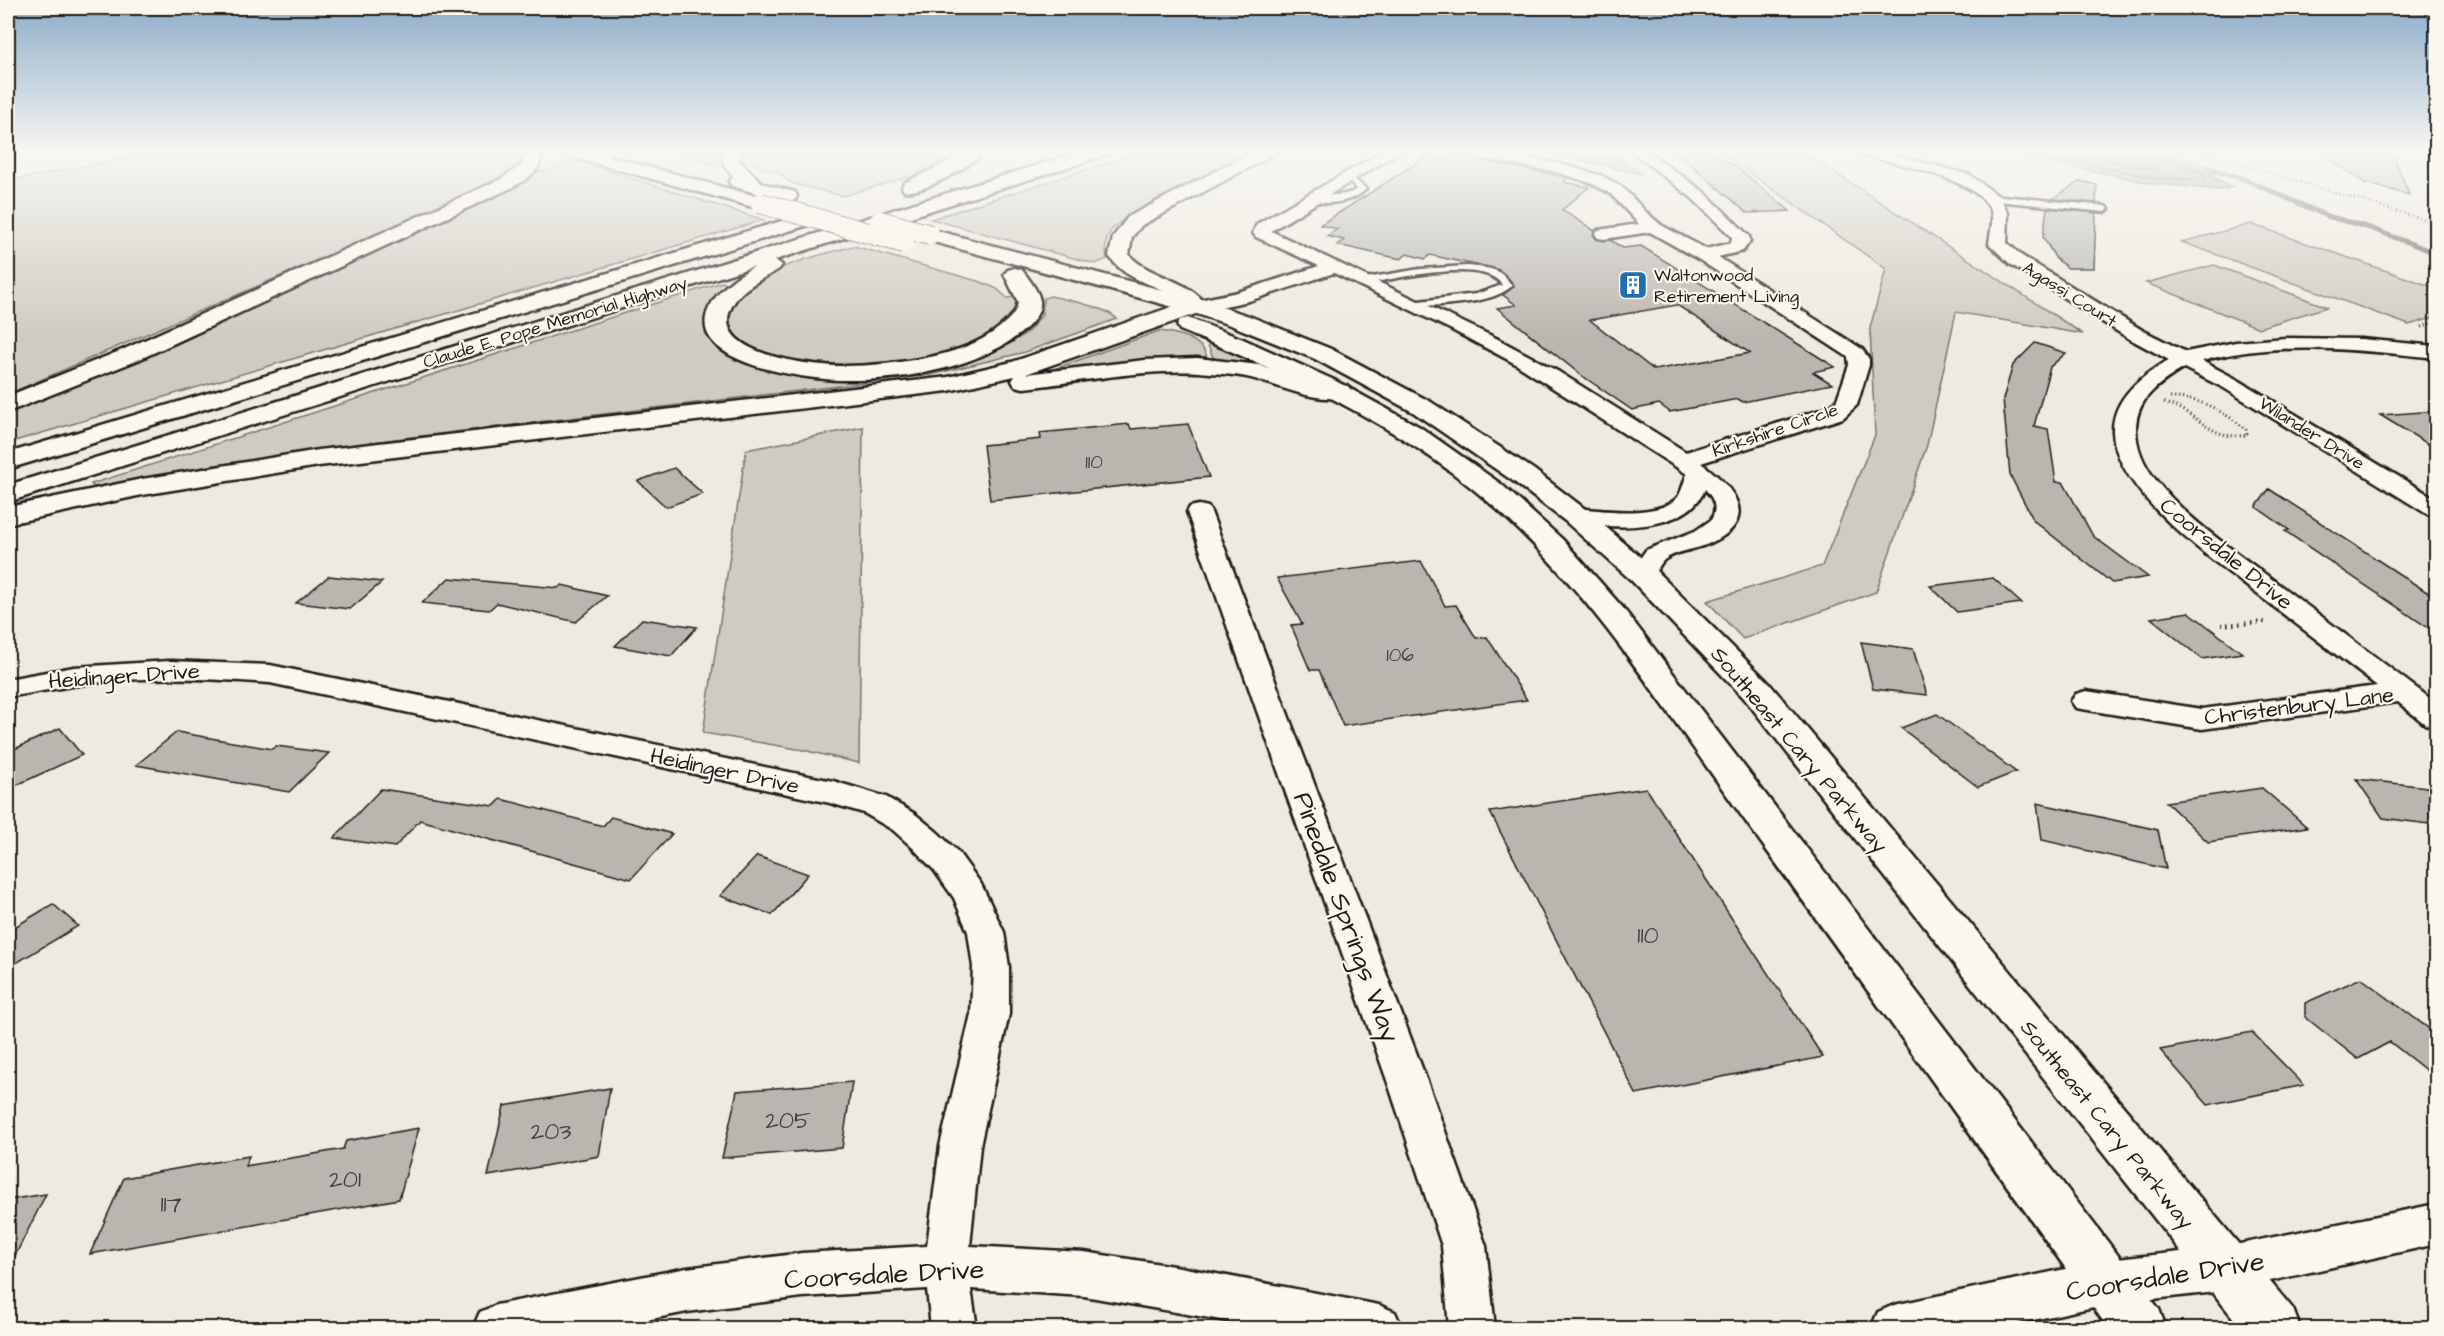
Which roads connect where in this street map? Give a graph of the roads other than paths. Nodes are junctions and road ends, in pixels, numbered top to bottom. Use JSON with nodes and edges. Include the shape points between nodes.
{"nodes":[{"id":1,"x":442,"y":212,"type":"edge"},
{"id":2,"x":810,"y":212,"type":"edge"},
{"id":3,"x":828,"y":212,"type":"edge"},
{"id":4,"x":848,"y":212,"type":"edge"},
{"id":5,"x":904,"y":212,"type":"edge"},
{"id":6,"x":1151,"y":212,"type":"edge"},
{"id":7,"x":1291,"y":212,"type":"edge"},
{"id":8,"x":1637,"y":212,"type":"edge"},
{"id":9,"x":1716,"y":212,"type":"edge"},
{"id":10,"x":2000,"y":212,"type":"edge"},
{"id":11,"x":1653,"y":227,"type":"junction"},
{"id":12,"x":1604,"y":234,"type":"dead end"},
{"id":13,"x":810,"y":242,"type":"junction"},
{"id":14,"x":1704,"y":255,"type":"junction"},
{"id":15,"x":1314,"y":256,"type":"junction"},
{"id":16,"x":1335,"y":267,"type":"junction"},
{"id":17,"x":1015,"y":274,"type":"junction"},
{"id":18,"x":1366,"y":280,"type":"junction"},
{"id":19,"x":1415,"y":303,"type":"junction"},
{"id":20,"x":1196,"y":306,"type":"junction"},
{"id":21,"x":1168,"y":317,"type":"junction"},
{"id":22,"x":2436,"y":352,"type":"edge"},
{"id":23,"x":2186,"y":359,"type":"junction"},
{"id":24,"x":948,"y":384,"type":"junction"},
{"id":25,"x":1339,"y":391,"type":"junction"},
{"id":26,"x":8,"y":405,"type":"edge"},
{"id":27,"x":8,"y":461,"type":"edge"},
{"id":28,"x":1691,"y":467,"type":"junction"},
{"id":29,"x":8,"y":494,"type":"edge"},
{"id":30,"x":2436,"y":509,"type":"edge"},
{"id":31,"x":1199,"y":512,"type":"dead end"},
{"id":32,"x":1575,"y":515,"type":"junction"},
{"id":33,"x":8,"y":516,"type":"edge"},
{"id":34,"x":1642,"y":574,"type":"junction"},
{"id":35,"x":8,"y":688,"type":"edge"},
{"id":36,"x":2405,"y":692,"type":"junction"},
{"id":37,"x":2086,"y":701,"type":"dead end"},
{"id":38,"x":2436,"y":717,"type":"edge"},
{"id":39,"x":2436,"y":1224,"type":"edge"},
{"id":40,"x":946,"y":1266,"type":"junction"},
{"id":41,"x":2225,"y":1269,"type":"junction"},
{"id":42,"x":2108,"y":1282,"type":"junction"},
{"id":43,"x":496,"y":1329,"type":"edge"},
{"id":44,"x":954,"y":1329,"type":"edge"},
{"id":45,"x":1379,"y":1329,"type":"edge"},
{"id":46,"x":1472,"y":1329,"type":"edge"},
{"id":47,"x":1894,"y":1329,"type":"edge"},
{"id":48,"x":2140,"y":1329,"type":"edge"},
{"id":49,"x":2274,"y":1329,"type":"edge"}],
"edges":[{"from":1,"to":26,"type":"main road"},
{"from":2,"to":17,"type":"main road","name":"Southeast Cary Parkway","bridge":true},
{"from":3,"to":27,"type":"main road","name":"Claude E. Pope Memorial Highway"},
{"from":4,"to":20,"type":"main road","name":"Southeast Cary Parkway","bridge":true},
{"from":5,"to":13,"type":"main road","name":"Claude E. Pope Memorial Highway"},
{"from":6,"to":20,"type":"main road","via":[[1123,233],[1119,256],[1140,274],[1186,295]]},
{"from":7,"to":15,"type":"street","name":"Kirkshire Circle","via":[[1263,228],[1262,233]]},
{"from":8,"to":11,"type":"street","name":"Kirkshire Circle"},
{"from":9,"to":14,"type":"street","via":[[1741,241],[1737,247]]},
{"from":10,"to":23,"type":"street","name":"Agassi Court","via":[[1998,244],[2016,260],[2135,334]]},
{"from":11,"to":12,"type":"street"},
{"from":11,"to":14,"type":"street","name":"Kirkshire Circle"},
{"from":13,"to":17,"type":"main road","via":[[737,287],[724,300],[717,324],[721,337],[734,350],[775,365],[821,372],[906,368],[953,358],[987,346],[1012,331],[1026,314],[1027,294]]},
{"from":13,"to":29,"type":"main road","name":"Claude E. Pope Memorial Highway"},
{"from":14,"to":28,"type":"street","name":"Kirkshire Circle","via":[[1855,353],[1859,365],[1846,405],[1835,413]]},
{"from":15,"to":16,"type":"street","name":"Kirkshire Circle"},
{"from":15,"to":20,"type":"street","via":[[1216,291]]},
{"from":16,"to":18,"type":"street","name":"Kirkshire Circle"},
{"from":16,"to":20,"type":"street","via":[[1242,297]]},
{"from":17,"to":21,"type":"main road","name":"Southeast Cary Parkway"},
{"from":18,"to":19,"type":"street","name":"Kirkshire Circle"},
{"from":18,"to":19,"type":"lane","via":[[1463,267],[1483,268],[1507,281],[1499,292]]},
{"from":19,"to":28,"type":"street","name":"Kirkshire Circle","via":[[1521,359]]},
{"from":20,"to":21,"type":"main road"},
{"from":20,"to":32,"type":"main road","name":"Southeast Cary Parkway","via":[[1302,345],[1391,388],[1471,438]]},
{"from":21,"to":24,"type":"main road","via":[[1019,368]]},
{"from":21,"to":25,"type":"main road","name":"Southeast Cary Parkway","via":[[1271,358]]},
{"from":22,"to":23,"type":"street","name":"Coorsdale Drive","via":[[2294,344],[2235,348]]},
{"from":23,"to":30,"type":"street","name":"Wilander Drive"},
{"from":23,"to":36,"type":"street","name":"Coorsdale Drive","via":[[2151,380],[2127,409],[2126,443],[2134,463],[2153,491],[2205,541]]},
{"from":24,"to":25,"type":"main road","via":[[980,387],[1133,368],[1197,365],[1259,372],[1301,386]]},
{"from":24,"to":33,"type":"main road","via":[[319,458],[152,485]]},
{"from":25,"to":42,"type":"main road","name":"Southeast Cary Parkway","via":[[1463,468],[1499,496],[1564,558],[1612,615]]},
{"from":28,"to":32,"type":"street","name":"Kirkshire Circle","via":[[1686,503],[1673,512],[1639,517]]},
{"from":28,"to":34,"type":"street","name":"Kirkshire Circle","via":[[1719,488],[1727,504],[1724,519],[1713,532],[1662,551]]},
{"from":31,"to":46,"type":"street","name":"Pinedale Springs Way","via":[[1464,1246]]},
{"from":32,"to":34,"type":"main road","name":"Southeast Cary Parkway"},
{"from":34,"to":41,"type":"main road","name":"Southeast Cary Parkway","via":[[1756,690]]},
{"from":35,"to":40,"type":"street","name":"Heidinger Drive","via":[[154,668],[270,674],[833,792],[875,805],[904,822],[946,861],[969,893],[986,932],[991,967],[990,1014],[960,1146]]},
{"from":36,"to":37,"type":"street","name":"Christenbury Lane","via":[[2202,719]]},
{"from":36,"to":38,"type":"street","name":"Coorsdale Drive"},
{"from":39,"to":41,"type":"street","name":"Coorsdale Drive"},
{"from":40,"to":43,"type":"street","name":"Coorsdale Drive","via":[[802,1275],[687,1290]]},
{"from":40,"to":44,"type":"street","name":"Heidinger Drive"},
{"from":40,"to":45,"type":"street","name":"Coorsdale Drive","via":[[1084,1274]]},
{"from":41,"to":42,"type":"street","name":"Coorsdale Drive"},
{"from":41,"to":49,"type":"main road","name":"Southeast Cary Parkway"},
{"from":42,"to":47,"type":"street","name":"Coorsdale Drive"},
{"from":42,"to":48,"type":"main road","name":"Southeast Cary Parkway"}]}
